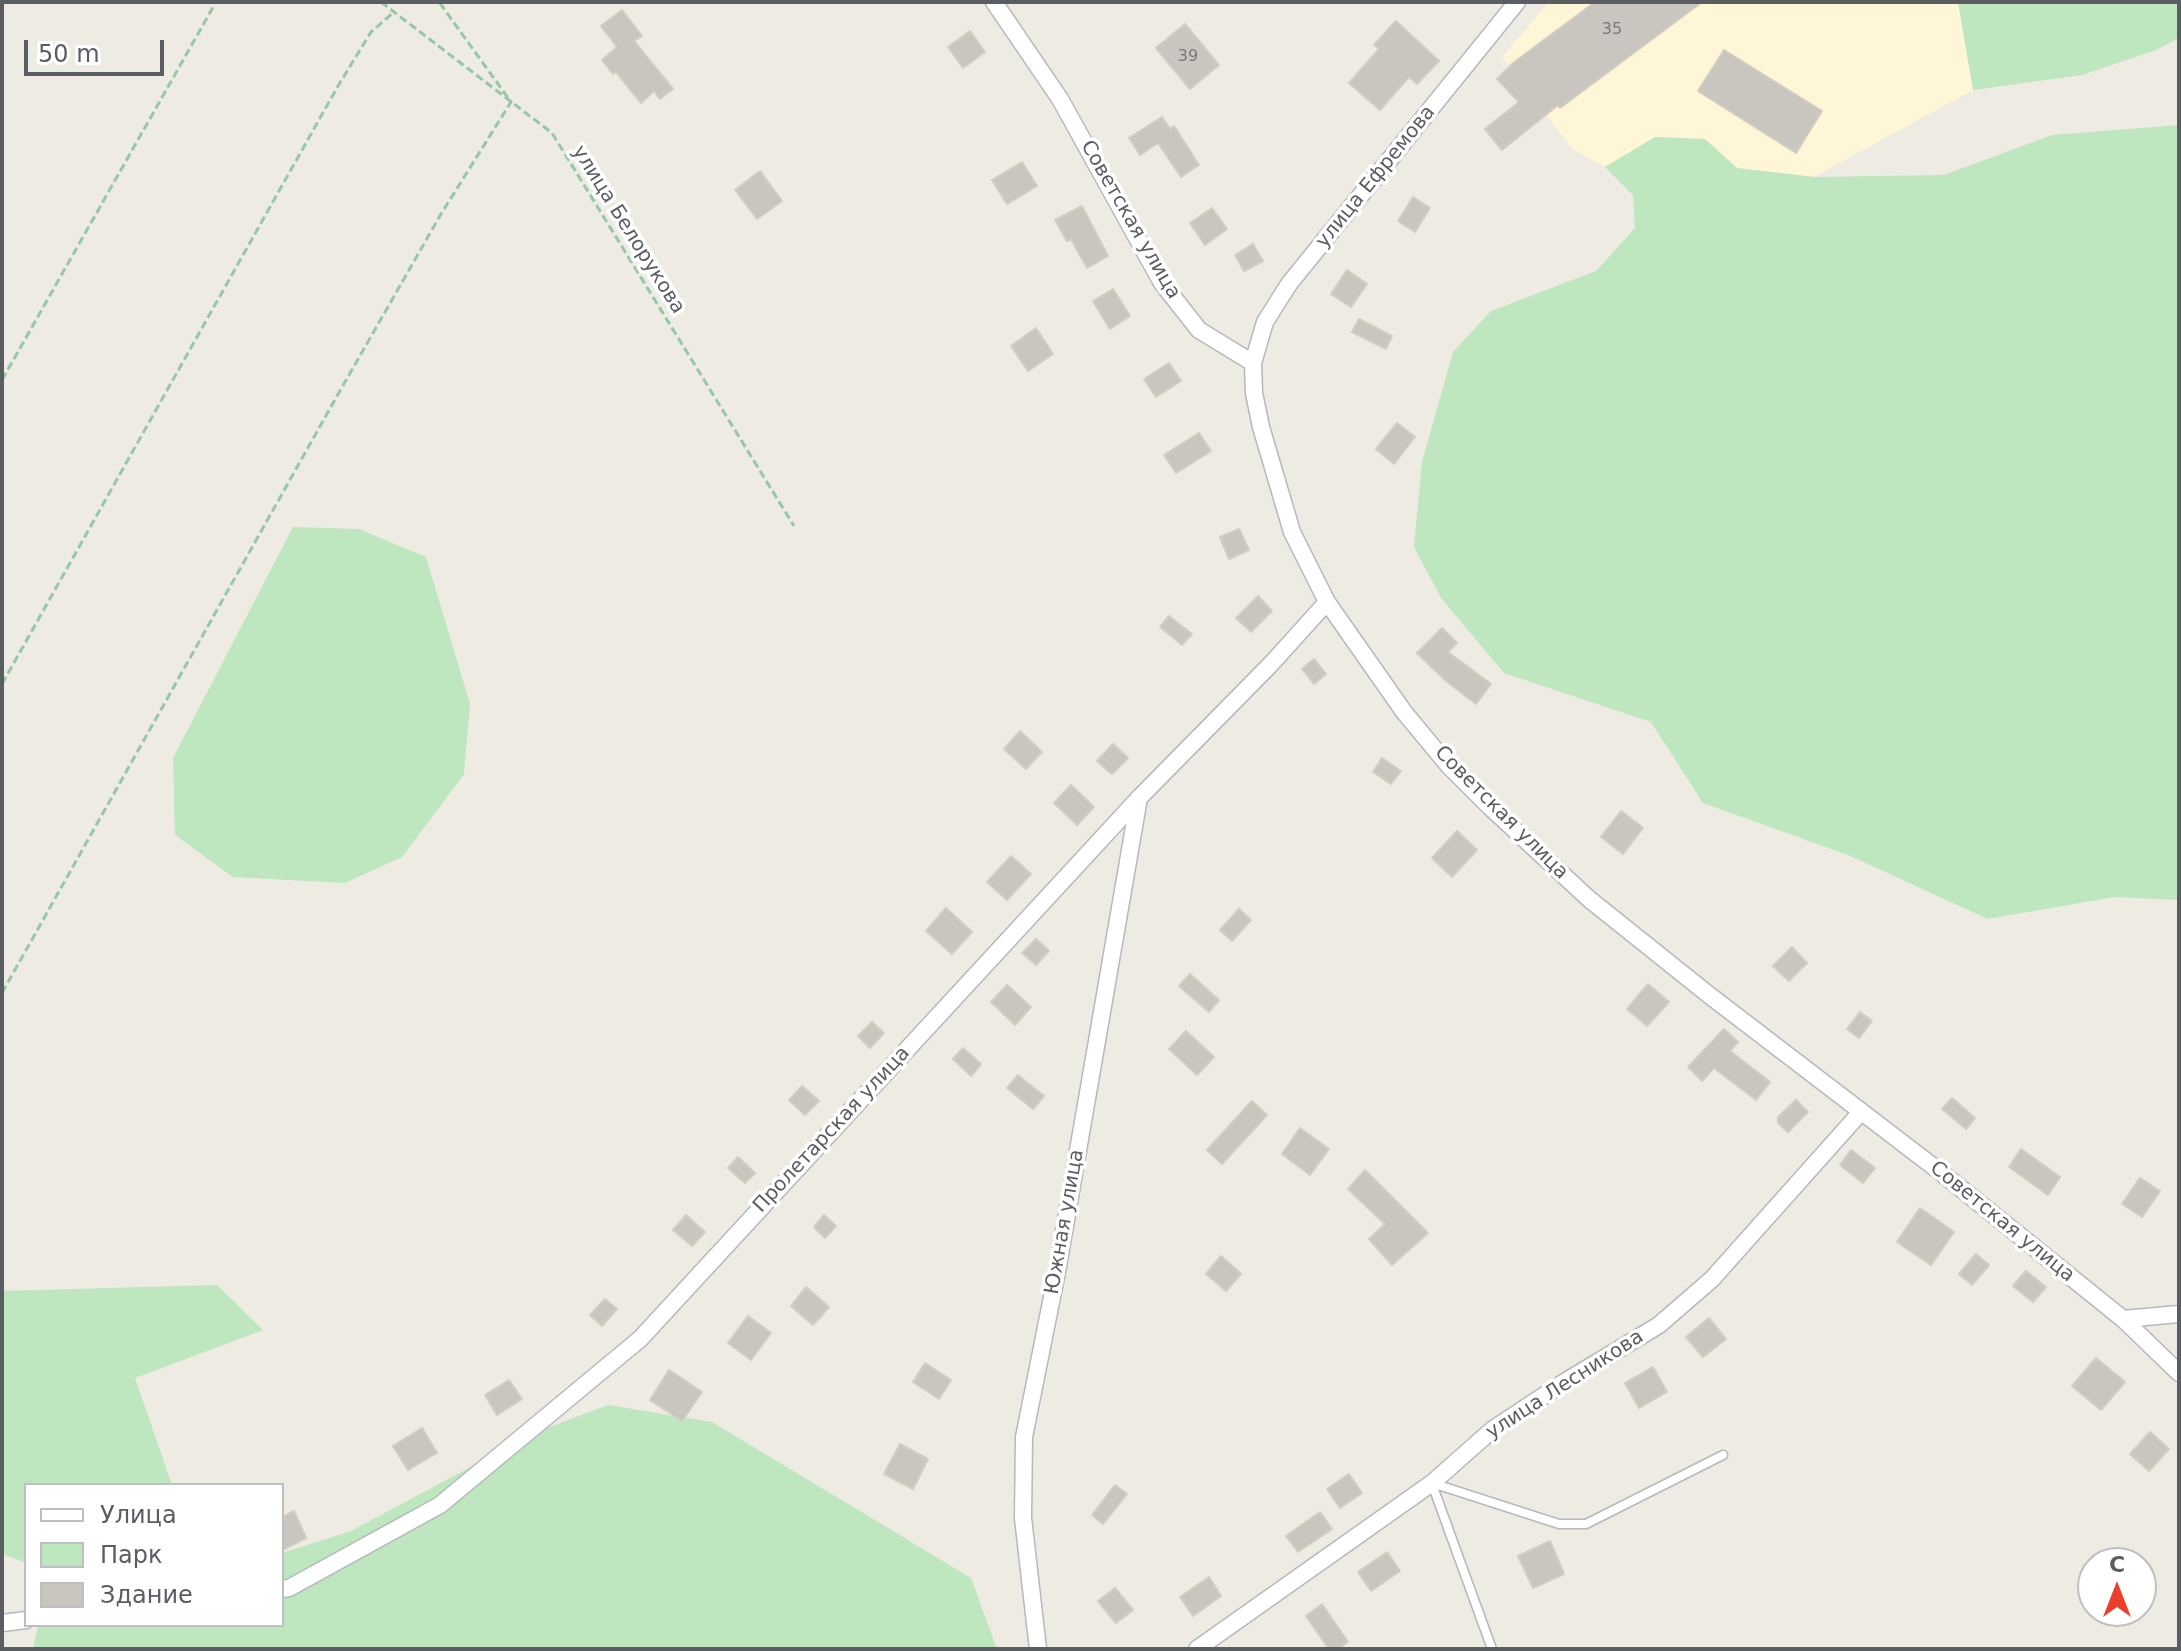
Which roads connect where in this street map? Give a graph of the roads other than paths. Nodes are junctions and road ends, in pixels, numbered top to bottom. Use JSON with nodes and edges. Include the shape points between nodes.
{"nodes":[{"id":1,"x":994,"y":2,"type":"edge"},
{"id":2,"x":1517,"y":2,"type":"edge"},
{"id":3,"x":1253,"y":363,"type":"junction"},
{"id":4,"x":1327,"y":602,"type":"junction"},
{"id":5,"x":1140,"y":797,"type":"junction"},
{"id":6,"x":1861,"y":1112,"type":"junction"},
{"id":7,"x":2179,"y":1314,"type":"edge"},
{"id":8,"x":2123,"y":1319,"type":"junction"},
{"id":9,"x":2179,"y":1373,"type":"edge"},
{"id":10,"x":1723,"y":1455,"type":"dead end"},
{"id":11,"x":1432,"y":1483,"type":"junction"},
{"id":12,"x":284,"y":1589,"type":"edge"},
{"id":13,"x":24,"y":1620,"type":"edge"},
{"id":14,"x":2,"y":1623,"type":"edge"},
{"id":15,"x":1038,"y":1649,"type":"edge"},
{"id":16,"x":1197,"y":1649,"type":"edge"},
{"id":17,"x":1492,"y":1649,"type":"edge"}],
"edges":[{"from":1,"to":3,"type":"street","name":"Советская улица","via":[[1060,99],[1162,283],[1199,330]]},
{"from":2,"to":3,"type":"street","name":"улица Ефремова","via":[[1289,284],[1265,322]]},
{"from":3,"to":4,"type":"street","name":"Советская улица","via":[[1261,427],[1292,532]]},
{"from":4,"to":5,"type":"street","name":"Пролетарская улица"},
{"from":4,"to":6,"type":"street","name":"Советская улица","via":[[1404,712],[1490,807],[1589,899]]},
{"from":5,"to":12,"type":"street","name":"Пролетарская улица","via":[[640,1339],[440,1505]]},
{"from":5,"to":15,"type":"street","name":"Южная улица","via":[[1024,1437],[1023,1518]]},
{"from":6,"to":8,"type":"street","name":"Советская улица"},
{"from":6,"to":11,"type":"street","name":"улица Лесникова","via":[[1712,1279],[1659,1325],[1492,1430]]},
{"from":7,"to":8,"type":"street"},
{"from":8,"to":9,"type":"street","name":"Советская улица"},
{"from":10,"to":11,"type":"lane","via":[[1586,1524],[1559,1524]]},
{"from":11,"to":16,"type":"street","name":"улица Лесникова"},
{"from":11,"to":17,"type":"lane"},
{"from":13,"to":14,"type":"street"}]}
